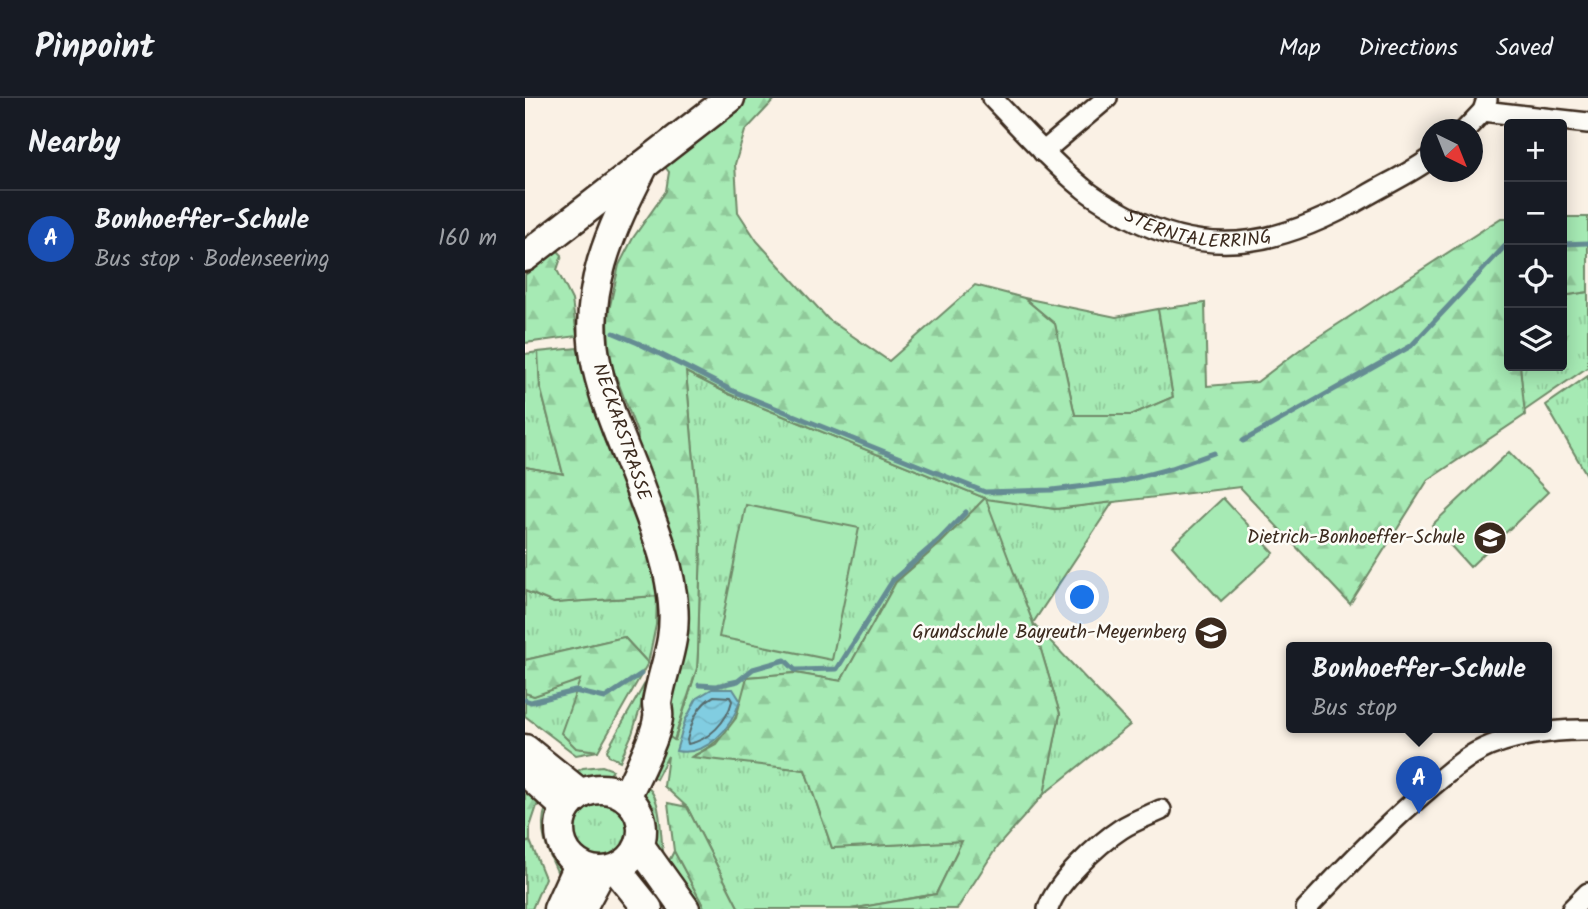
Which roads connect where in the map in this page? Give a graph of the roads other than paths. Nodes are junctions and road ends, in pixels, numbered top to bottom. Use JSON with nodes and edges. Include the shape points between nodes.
{"nodes":[{"id":1,"x":730,"y":98,"type":"edge"},
{"id":2,"x":992,"y":98,"type":"edge"},
{"id":3,"x":1107,"y":98,"type":"edge"},
{"id":4,"x":1485,"y":104,"type":"edge"},
{"id":5,"x":1473,"y":119,"type":"edge"},
{"id":6,"x":1588,"y":123,"type":"edge"},
{"id":7,"x":1043,"y":152,"type":"junction"},
{"id":8,"x":1420,"y":164,"type":"edge"},
{"id":9,"x":644,"y":165,"type":"junction"},
{"id":10,"x":566,"y":224,"type":"junction"},
{"id":11,"x":525,"y":257,"type":"edge"},
{"id":12,"x":600,"y":262,"type":"junction"},
{"id":13,"x":1588,"y":730,"type":"edge"},
{"id":14,"x":1552,"y":732,"type":"edge"},
{"id":15,"x":1546,"y":733,"type":"edge"},
{"id":16,"x":525,"y":749,"type":"edge"},
{"id":17,"x":525,"y":771,"type":"edge"},
{"id":18,"x":617,"y":793,"type":"junction"},
{"id":19,"x":573,"y":801,"type":"junction"},
{"id":20,"x":1161,"y":810,"type":"dead end"},
{"id":21,"x":640,"y":846,"type":"junction"},
{"id":22,"x":599,"y":869,"type":"junction"},
{"id":23,"x":1588,"y":893,"type":"edge"},
{"id":24,"x":558,"y":909,"type":"edge"},
{"id":25,"x":582,"y":909,"type":"edge"},
{"id":26,"x":648,"y":909,"type":"edge"},
{"id":27,"x":685,"y":909,"type":"edge"},
{"id":28,"x":1048,"y":909,"type":"edge"},
{"id":29,"x":1306,"y":909,"type":"edge"},
{"id":30,"x":1572,"y":909,"type":"edge"}],
"edges":[{"from":1,"to":9,"type":"street"},
{"from":2,"to":7,"type":"street","name":"STERNTALERRING"},
{"from":3,"to":7,"type":"street"},
{"from":4,"to":5,"type":"street"},
{"from":4,"to":6,"type":"street"},
{"from":7,"to":8,"type":"street","name":"STERNTALERRING","via":[[1114,209],[1153,230],[1206,243],[1241,243],[1329,217]]},
{"from":9,"to":10,"type":"street"},
{"from":9,"to":12,"type":"street","name":"NECKARSTRASSE"},
{"from":10,"to":11,"type":"street"},
{"from":10,"to":12,"type":"street","via":[[588,233]]},
{"from":12,"to":18,"type":"street","name":"NECKARSTRASSE","via":[[592,338],[597,367],[663,552],[674,605],[673,645],[657,704],[646,715],[620,774]]},
{"from":13,"to":14,"type":"street"},
{"from":15,"to":29,"type":"street","via":[[1474,754],[1365,845]]},
{"from":16,"to":19,"type":"street"},
{"from":17,"to":19,"type":"street"},
{"from":18,"to":19,"type":"street","via":[[595,789]]},
{"from":18,"to":21,"type":"street","via":[[640,816]]},
{"from":19,"to":22,"type":"street","via":[[561,821],[560,837],[567,853]]},
{"from":20,"to":28,"type":"street","via":[[1121,829],[1083,861]]},
{"from":21,"to":22,"type":"street","via":[[630,859]]},
{"from":21,"to":27,"type":"street"},
{"from":22,"to":24,"type":"street"},
{"from":22,"to":25,"type":"street"},
{"from":22,"to":26,"type":"street"},
{"from":23,"to":30,"type":"street"}]}
